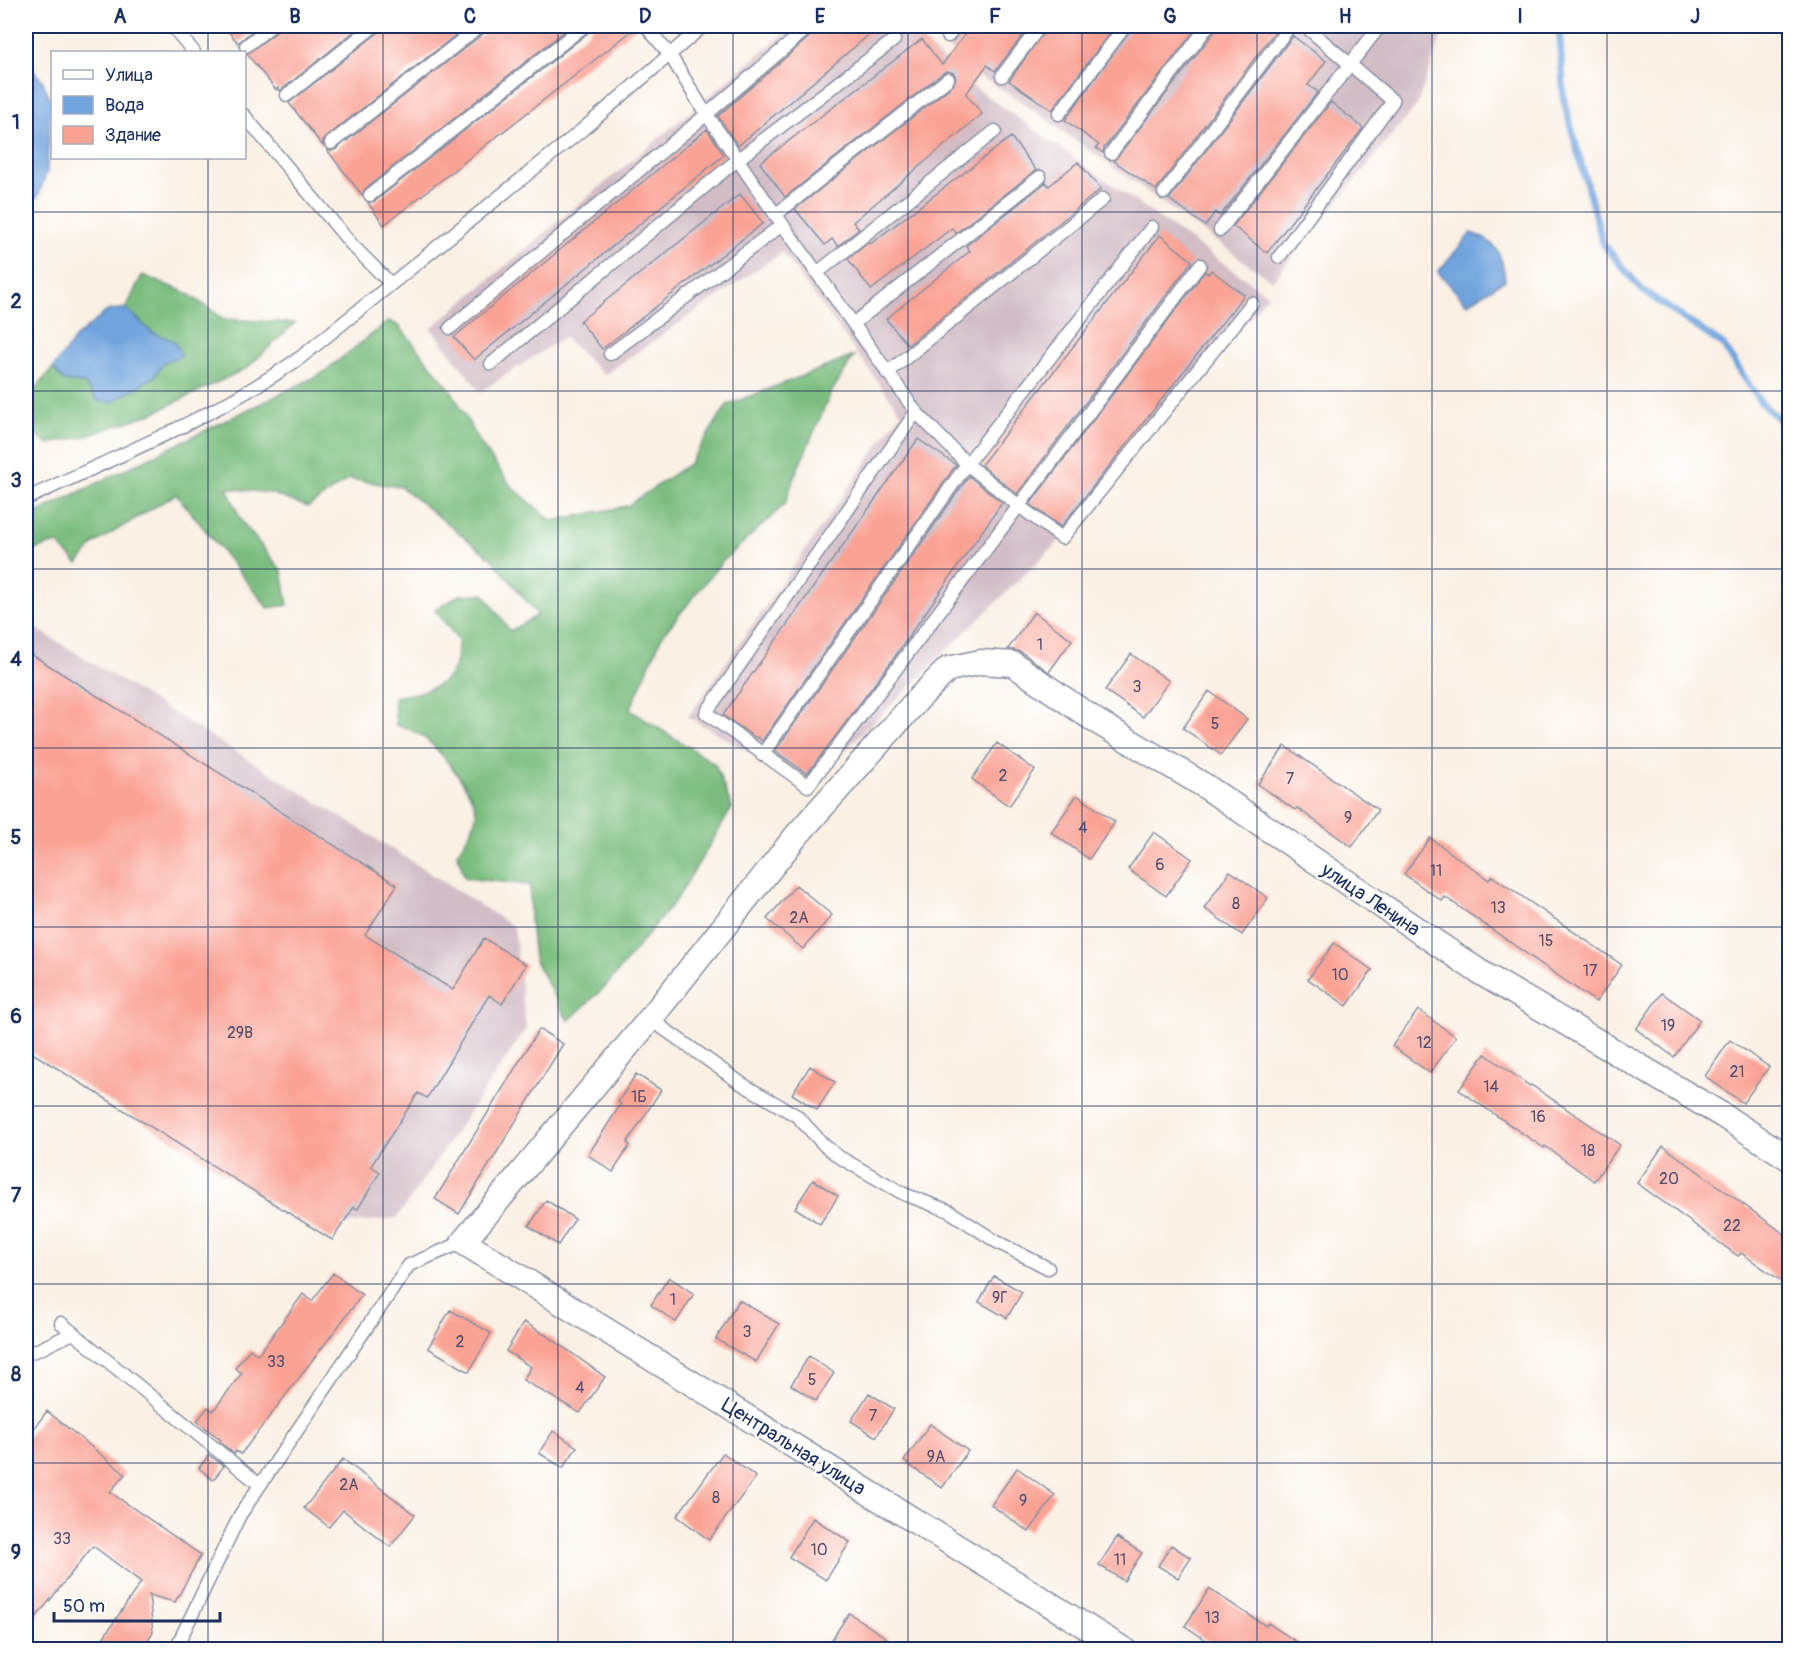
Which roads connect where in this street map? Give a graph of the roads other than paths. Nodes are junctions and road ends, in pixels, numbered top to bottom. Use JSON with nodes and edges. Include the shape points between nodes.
{"nodes":[{"id":1,"x":172,"y":26,"type":"edge"},
{"id":2,"x":271,"y":26,"type":"edge"},
{"id":3,"x":374,"y":26,"type":"edge"},
{"id":4,"x":480,"y":26,"type":"edge"},
{"id":5,"x":584,"y":26,"type":"edge"},
{"id":6,"x":646,"y":26,"type":"edge"},
{"id":7,"x":703,"y":26,"type":"edge"},
{"id":8,"x":810,"y":26,"type":"edge"},
{"id":9,"x":956,"y":26,"type":"edge"},
{"id":10,"x":1040,"y":26,"type":"edge"},
{"id":11,"x":1125,"y":26,"type":"edge"},
{"id":12,"x":1208,"y":26,"type":"edge"},
{"id":13,"x":1290,"y":26,"type":"edge"},
{"id":14,"x":1305,"y":26,"type":"edge"},
{"id":15,"x":1380,"y":26,"type":"edge"},
{"id":16,"x":948,"y":36,"type":"dead end"},
{"id":17,"x":894,"y":40,"type":"dead end"},
{"id":18,"x":246,"y":46,"type":"dead end"},
{"id":19,"x":193,"y":51,"type":"edge"},
{"id":20,"x":670,"y":55,"type":"junction"},
{"id":21,"x":1349,"y":63,"type":"junction"},
{"id":22,"x":1002,"y":76,"type":"dead end"},
{"id":23,"x":948,"y":79,"type":"dead end"},
{"id":24,"x":287,"y":95,"type":"dead end"},
{"id":25,"x":707,"y":114,"type":"junction"},
{"id":26,"x":1059,"y":114,"type":"dead end"},
{"id":27,"x":246,"y":117,"type":"edge"},
{"id":28,"x":995,"y":131,"type":"dead end"},
{"id":29,"x":331,"y":143,"type":"dead end"},
{"id":30,"x":1111,"y":153,"type":"dead end"},
{"id":31,"x":737,"y":160,"type":"junction"},
{"id":32,"x":1040,"y":177,"type":"dead end"},
{"id":33,"x":1164,"y":193,"type":"dead end"},
{"id":34,"x":370,"y":195,"type":"dead end"},
{"id":35,"x":1103,"y":199,"type":"dead end"},
{"id":36,"x":779,"y":220,"type":"junction"},
{"id":37,"x":1152,"y":227,"type":"dead end"},
{"id":38,"x":1220,"y":230,"type":"dead end"},
{"id":39,"x":1279,"y":257,"type":"dead end"},
{"id":40,"x":1200,"y":265,"type":"dead end"},
{"id":41,"x":817,"y":273,"type":"junction"},
{"id":42,"x":390,"y":283,"type":"junction"},
{"id":43,"x":1252,"y":303,"type":"dead end"},
{"id":44,"x":853,"y":324,"type":"junction"},
{"id":45,"x":450,"y":328,"type":"dead end"},
{"id":46,"x":610,"y":354,"type":"dead end"},
{"id":47,"x":491,"y":364,"type":"dead end"},
{"id":48,"x":887,"y":373,"type":"junction"},
{"id":49,"x":916,"y":412,"type":"junction"},
{"id":50,"x":967,"y":464,"type":"junction"},
{"id":51,"x":26,"y":499,"type":"edge"},
{"id":52,"x":1019,"y":506,"type":"junction"},
{"id":53,"x":762,"y":755,"type":"junction"},
{"id":54,"x":650,"y":1018,"type":"junction"},
{"id":55,"x":1790,"y":1159,"type":"edge"},
{"id":56,"x":463,"y":1242,"type":"junction"},
{"id":57,"x":1048,"y":1268,"type":"dead end"},
{"id":58,"x":61,"y":1323,"type":"dead end"},
{"id":59,"x":73,"y":1333,"type":"junction"},
{"id":60,"x":26,"y":1354,"type":"edge"},
{"id":61,"x":260,"y":1485,"type":"junction"},
{"id":62,"x":175,"y":1650,"type":"edge"},
{"id":63,"x":1124,"y":1650,"type":"edge"}],
"edges":[{"from":1,"to":19,"type":"lane"},
{"from":2,"to":18,"type":"lane"},
{"from":3,"to":24,"type":"lane"},
{"from":4,"to":29,"type":"lane"},
{"from":5,"to":34,"type":"lane"},
{"from":6,"to":20,"type":"lane"},
{"from":7,"to":20,"type":"lane"},
{"from":8,"to":25,"type":"lane"},
{"from":9,"to":16,"type":"lane"},
{"from":10,"to":22,"type":"lane"},
{"from":11,"to":26,"type":"lane"},
{"from":12,"to":30,"type":"lane"},
{"from":13,"to":33,"type":"lane"},
{"from":14,"to":21,"type":"lane"},
{"from":15,"to":21,"type":"lane"},
{"from":17,"to":31,"type":"lane"},
{"from":20,"to":25,"type":"lane"},
{"from":20,"to":42,"type":"lane"},
{"from":21,"to":38,"type":"lane"},
{"from":21,"to":39,"type":"lane","via":[[1393,101]]},
{"from":23,"to":36,"type":"lane"},
{"from":25,"to":31,"type":"lane"},
{"from":25,"to":45,"type":"lane"},
{"from":27,"to":42,"type":"lane","via":[[352,245]]},
{"from":28,"to":41,"type":"lane"},
{"from":31,"to":36,"type":"lane"},
{"from":31,"to":47,"type":"lane"},
{"from":32,"to":44,"type":"lane"},
{"from":35,"to":48,"type":"lane"},
{"from":36,"to":41,"type":"lane"},
{"from":36,"to":46,"type":"lane"},
{"from":37,"to":50,"type":"lane"},
{"from":40,"to":52,"type":"lane"},
{"from":41,"to":44,"type":"lane"},
{"from":42,"to":51,"type":"lane","via":[[301,357],[237,399]]},
{"from":43,"to":52,"type":"lane","via":[[1062,538]]},
{"from":44,"to":48,"type":"lane"},
{"from":48,"to":49,"type":"lane"},
{"from":49,"to":50,"type":"lane"},
{"from":49,"to":53,"type":"lane","via":[[706,713]]},
{"from":50,"to":52,"type":"lane"},
{"from":50,"to":53,"type":"lane"},
{"from":52,"to":53,"type":"lane","via":[[808,786]]},
{"from":54,"to":55,"type":"street","name":"улица Ленина","via":[[797,835],[948,669],[981,662],[1013,664],[1096,721],[1205,786],[1478,971]]},
{"from":54,"to":56,"type":"street"},
{"from":54,"to":57,"type":"lane","via":[[742,1084],[796,1116],[839,1157],[904,1194],[950,1211],[997,1242]]},
{"from":56,"to":61,"type":"lane","via":[[409,1265]]},
{"from":56,"to":63,"type":"street","name":"Центральная улица"},
{"from":58,"to":59,"type":"lane"},
{"from":59,"to":60,"type":"lane"},
{"from":59,"to":61,"type":"lane"},
{"from":61,"to":62,"type":"lane","via":[[240,1515]]}]}
